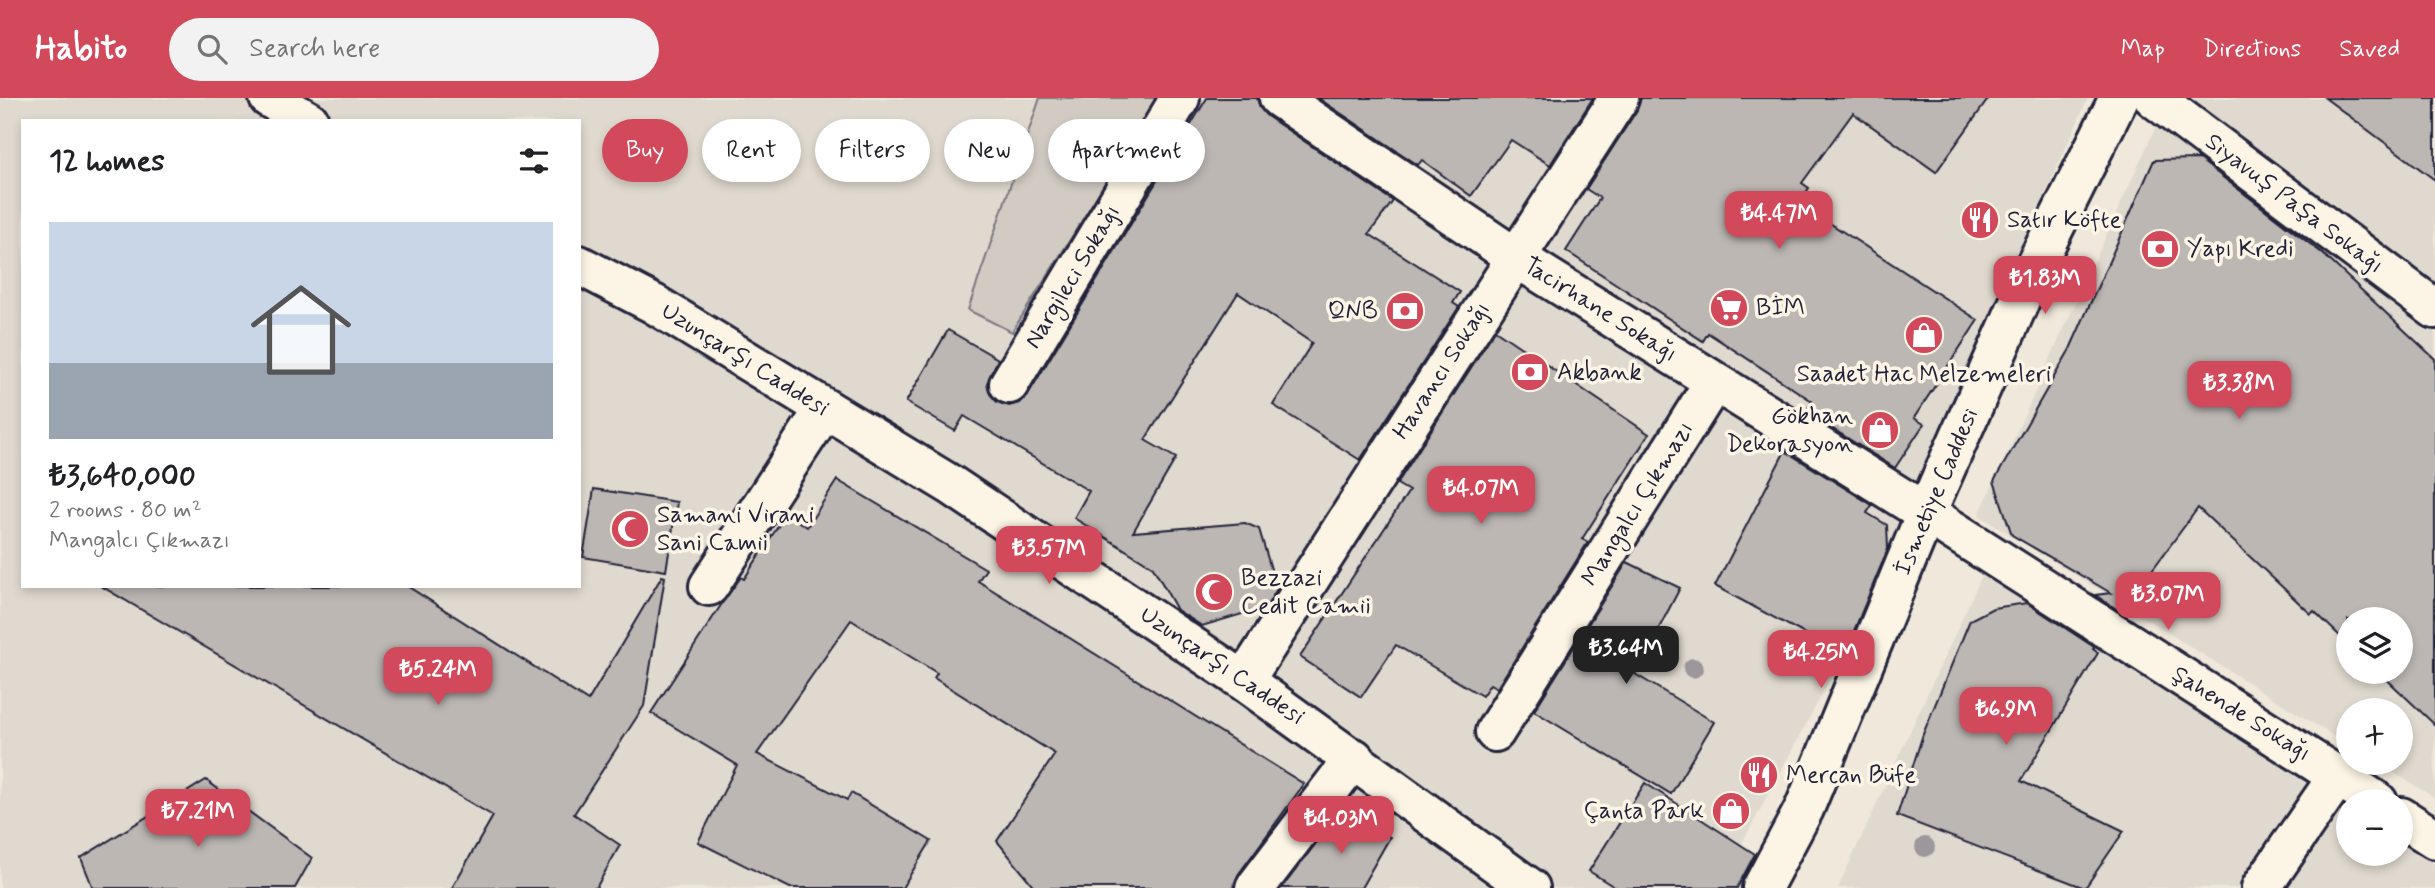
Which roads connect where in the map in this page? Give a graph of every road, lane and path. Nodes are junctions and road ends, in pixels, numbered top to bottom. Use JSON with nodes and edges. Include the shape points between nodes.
{"nodes":[{"id":1,"x":269,"y":98,"type":"edge"},
{"id":2,"x":1180,"y":98,"type":"edge"},
{"id":3,"x":1279,"y":98,"type":"edge"},
{"id":4,"x":1619,"y":98,"type":"edge"},
{"id":5,"x":2119,"y":98,"type":"edge"},
{"id":6,"x":2154,"y":98,"type":"edge"},
{"id":7,"x":306,"y":119,"type":"edge"},
{"id":8,"x":1515,"y":257,"type":"junction"},
{"id":9,"x":581,"y":266,"type":"edge"},
{"id":10,"x":2435,"y":309,"type":"edge"},
{"id":11,"x":1714,"y":382,"type":"junction"},
{"id":12,"x":1009,"y":384,"type":"dead end"},
{"id":13,"x":824,"y":410,"type":"junction"},
{"id":14,"x":1926,"y":513,"type":"junction"},
{"id":15,"x":709,"y":586,"type":"dead end"},
{"id":16,"x":1244,"y":681,"type":"junction"},
{"id":17,"x":1495,"y":732,"type":"dead end"},
{"id":18,"x":1354,"y":758,"type":"junction"},
{"id":19,"x":2339,"y":776,"type":"junction"},
{"id":20,"x":2358,"y":789,"type":"edge"},
{"id":21,"x":2413,"y":825,"type":"edge"},
{"id":22,"x":2435,"y":839,"type":"edge"},
{"id":23,"x":1255,"y":888,"type":"edge"},
{"id":24,"x":1530,"y":888,"type":"edge"},
{"id":25,"x":1762,"y":888,"type":"edge"},
{"id":26,"x":2261,"y":888,"type":"edge"}],
"edges":[{"from":1,"to":7,"type":"street"},
{"from":2,"to":12,"type":"street","name":"Nargileci Sokağı"},
{"from":3,"to":8,"type":"street","name":"Tacirhane Sokağı"},
{"from":4,"to":8,"type":"street","name":"Havancı Sokağı"},
{"from":5,"to":14,"type":"street","name":"İsmetiye Caddesi","via":[[2036,264]]},
{"from":6,"to":10,"type":"street","name":"Siyavuş Paşa Sokağı"},
{"from":8,"to":11,"type":"street","name":"Tacirhane Sokağı"},
{"from":8,"to":16,"type":"street","name":"Havancı Sokağı"},
{"from":9,"to":13,"type":"street","name":"Uzunçarşı Caddesi","via":[[654,304]]},
{"from":11,"to":14,"type":"street","name":"Tacirhane Sokağı"},
{"from":11,"to":17,"type":"street","name":"Mangalcı Çıkmazı"},
{"from":13,"to":15,"type":"street"},
{"from":13,"to":16,"type":"street","name":"Uzunçarşı Caddesi","via":[[951,485]]},
{"from":14,"to":19,"type":"street","name":"Şahende Sokağı"},
{"from":14,"to":25,"type":"street","name":"İsmetiye Caddesi","via":[[1804,809]]},
{"from":16,"to":18,"type":"street","name":"Uzunçarşı Caddesi"},
{"from":18,"to":23,"type":"street"},
{"from":18,"to":24,"type":"street","name":"Uzunçarşı Caddesi"},
{"from":19,"to":20,"type":"street","name":"Şahende Sokağı"},
{"from":19,"to":26,"type":"street"},
{"from":21,"to":22,"type":"street"}]}
